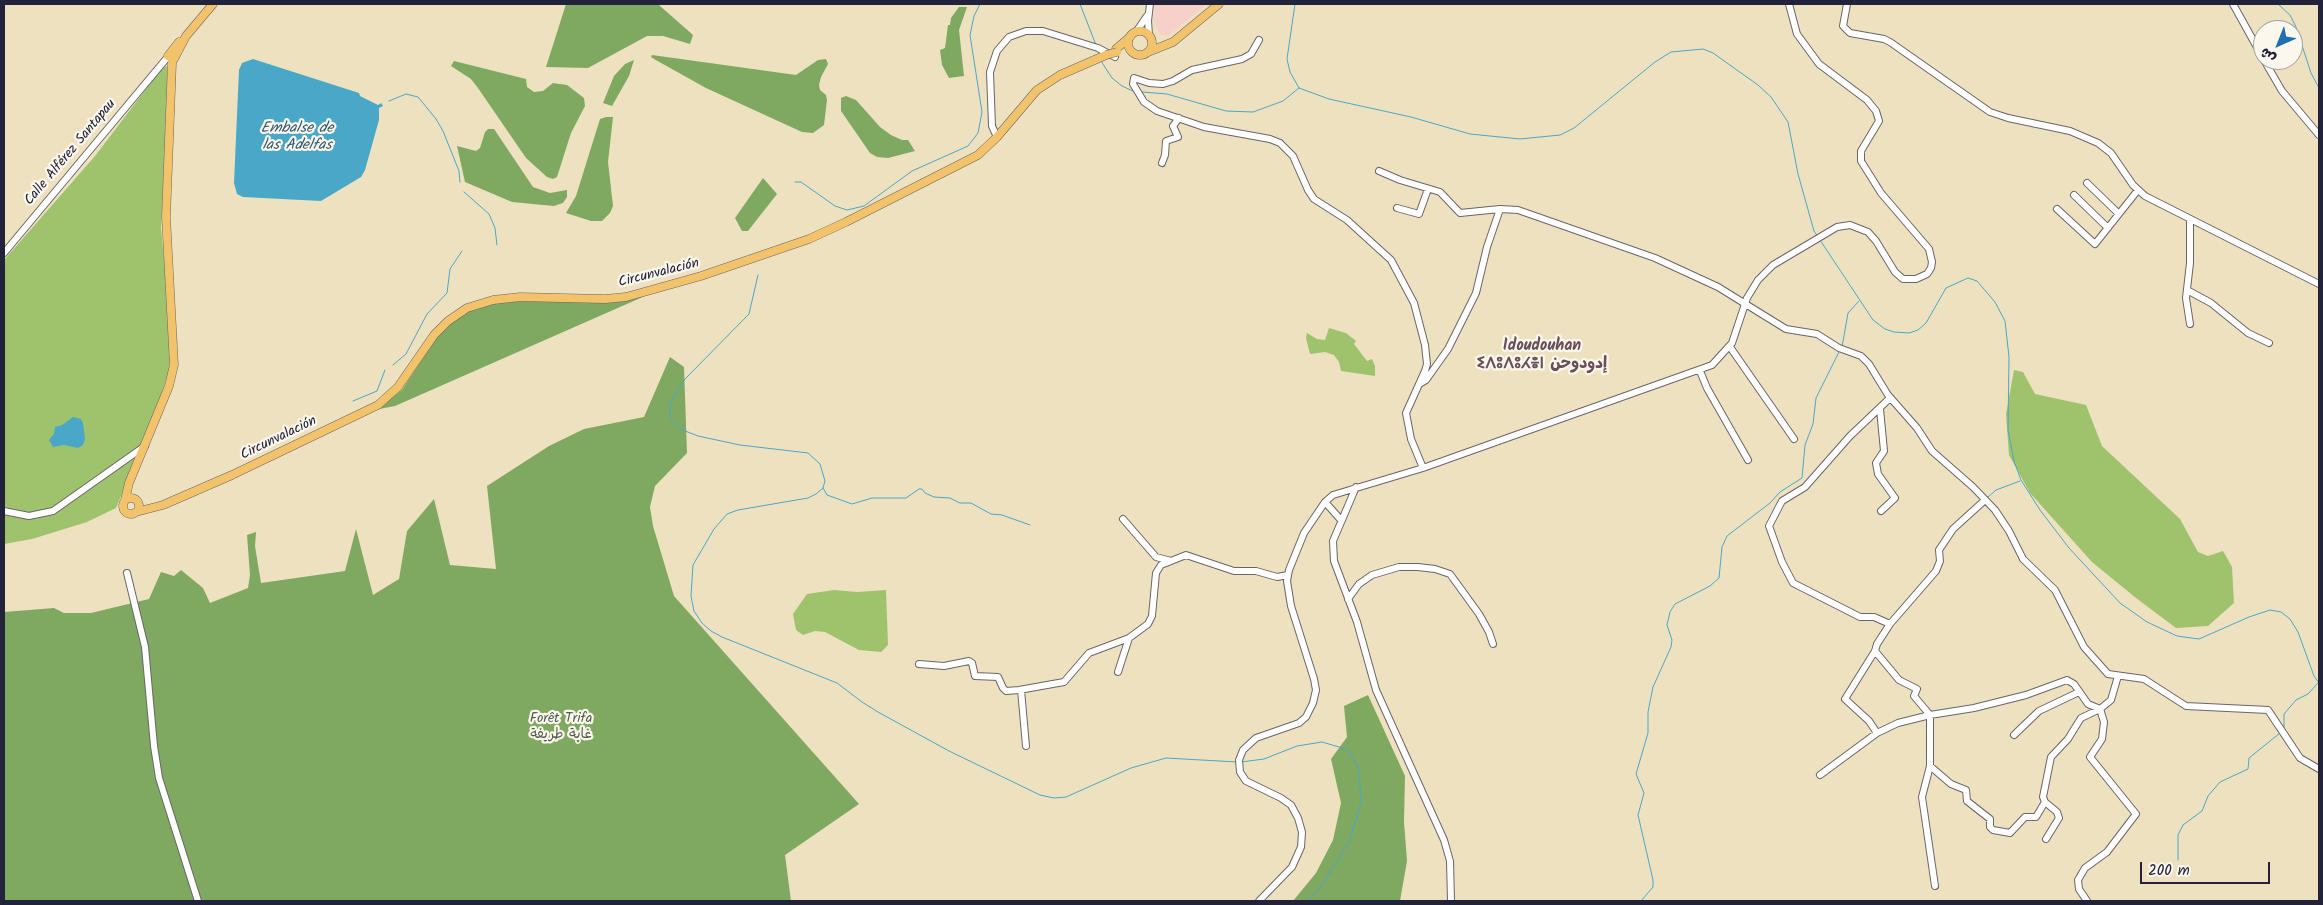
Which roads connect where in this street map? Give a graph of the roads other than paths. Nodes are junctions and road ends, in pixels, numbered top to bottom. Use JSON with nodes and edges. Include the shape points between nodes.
{"nodes":[{"id":1,"x":213,"y":4,"type":"edge"},
{"id":2,"x":1150,"y":4,"type":"edge"},
{"id":3,"x":1219,"y":4,"type":"edge"},
{"id":4,"x":1789,"y":4,"type":"edge"},
{"id":5,"x":1847,"y":4,"type":"edge"},
{"id":6,"x":2233,"y":4,"type":"edge"},
{"id":7,"x":1148,"y":13,"type":"junction"},
{"id":8,"x":1133,"y":34,"type":"junction"},
{"id":9,"x":1181,"y":34,"type":"junction"},
{"id":10,"x":1150,"y":36,"type":"junction"},
{"id":11,"x":2253,"y":39,"type":"edge"},
{"id":12,"x":1259,"y":40,"type":"dead end"},
{"id":13,"x":1132,"y":51,"type":"junction"},
{"id":14,"x":1116,"y":52,"type":"junction"},
{"id":15,"x":1148,"y":52,"type":"junction"},
{"id":16,"x":169,"y":60,"type":"junction"},
{"id":17,"x":2270,"y":70,"type":"edge"},
{"id":18,"x":1179,"y":118,"type":"junction"},
{"id":19,"x":2319,"y":134,"type":"edge"},
{"id":20,"x":997,"y":137,"type":"junction"},
{"id":21,"x":1162,"y":163,"type":"dead end"},
{"id":22,"x":1379,"y":171,"type":"dead end"},
{"id":23,"x":2087,"y":183,"type":"dead end"},
{"id":24,"x":1428,"y":189,"type":"junction"},
{"id":25,"x":2138,"y":190,"type":"junction"},
{"id":26,"x":2074,"y":194,"type":"dead end"},
{"id":27,"x":1397,"y":208,"type":"dead end"},
{"id":28,"x":1500,"y":209,"type":"junction"},
{"id":29,"x":2057,"y":209,"type":"dead end"},
{"id":30,"x":2119,"y":214,"type":"junction"},
{"id":31,"x":2190,"y":219,"type":"junction"},
{"id":32,"x":2108,"y":228,"type":"junction"},
{"id":33,"x":4,"y":253,"type":"edge"},
{"id":34,"x":2319,"y":284,"type":"edge"},
{"id":35,"x":2186,"y":290,"type":"junction"},
{"id":36,"x":1745,"y":303,"type":"junction"},
{"id":37,"x":2190,"y":324,"type":"dead end"},
{"id":38,"x":2270,"y":343,"type":"dead end"},
{"id":39,"x":1730,"y":347,"type":"junction"},
{"id":40,"x":1700,"y":371,"type":"junction"},
{"id":41,"x":1421,"y":383,"type":"junction"},
{"id":42,"x":1890,"y":398,"type":"junction"},
{"id":43,"x":1880,"y":409,"type":"junction"},
{"id":44,"x":1794,"y":439,"type":"dead end"},
{"id":45,"x":145,"y":446,"type":"junction"},
{"id":46,"x":1748,"y":460,"type":"dead end"},
{"id":47,"x":1423,"y":468,"type":"junction"},
{"id":48,"x":131,"y":479,"type":"junction"},
{"id":49,"x":1356,"y":486,"type":"junction"},
{"id":50,"x":125,"y":500,"type":"junction"},
{"id":51,"x":136,"y":500,"type":"junction"},
{"id":52,"x":1985,"y":500,"type":"junction"},
{"id":53,"x":1325,"y":502,"type":"junction"},
{"id":54,"x":163,"y":505,"type":"junction"},
{"id":55,"x":4,"y":511,"type":"edge"},
{"id":56,"x":1881,"y":511,"type":"dead end"},
{"id":57,"x":136,"y":512,"type":"junction"},
{"id":58,"x":1124,"y":519,"type":"dead end"},
{"id":59,"x":1341,"y":520,"type":"junction"},
{"id":60,"x":1171,"y":561,"type":"junction"},
{"id":61,"x":127,"y":573,"type":"dead end"},
{"id":62,"x":1288,"y":575,"type":"junction"},
{"id":63,"x":1348,"y":599,"type":"junction"},
{"id":64,"x":1890,"y":624,"type":"junction"},
{"id":65,"x":1129,"y":638,"type":"junction"},
{"id":66,"x":1493,"y":644,"type":"dead end"},
{"id":67,"x":1876,"y":651,"type":"junction"},
{"id":68,"x":920,"y":664,"type":"dead end"},
{"id":69,"x":1118,"y":672,"type":"dead end"},
{"id":70,"x":2118,"y":676,"type":"junction"},
{"id":71,"x":1021,"y":690,"type":"junction"},
{"id":72,"x":2079,"y":692,"type":"junction"},
{"id":73,"x":2100,"y":709,"type":"junction"},
{"id":74,"x":1930,"y":715,"type":"junction"},
{"id":75,"x":1877,"y":733,"type":"junction"},
{"id":76,"x":2014,"y":734,"type":"dead end"},
{"id":77,"x":1026,"y":746,"type":"dead end"},
{"id":78,"x":1930,"y":766,"type":"junction"},
{"id":79,"x":2319,"y":769,"type":"edge"},
{"id":80,"x":1820,"y":775,"type":"dead end"},
{"id":81,"x":2045,"y":802,"type":"junction"},
{"id":82,"x":2046,"y":839,"type":"dead end"},
{"id":83,"x":1935,"y":886,"type":"dead end"},
{"id":84,"x":198,"y":901,"type":"edge"},
{"id":85,"x":1259,"y":901,"type":"edge"},
{"id":86,"x":1451,"y":901,"type":"edge"},
{"id":87,"x":2087,"y":901,"type":"edge"}],
"edges":[{"from":1,"to":16,"type":"main road","name":"Calle Alférez Santapau"},
{"from":2,"to":7,"type":"street"},
{"from":3,"to":9,"type":"main road"},
{"from":4,"to":36,"type":"street","via":[[1797,34],[1819,64],[1876,111],[1879,122],[1861,151],[1861,161],[1881,193],[1929,249],[1932,262],[1927,274],[1916,280],[1903,279],[1872,236],[1857,226],[1844,225],[1826,232],[1773,265],[1758,280]]},
{"from":5,"to":25,"type":"street","via":[[1843,21],[1845,30],[1890,42],[1990,112],[2070,132],[2098,143],[2111,153]]},
{"from":6,"to":11,"type":"street"},
{"from":7,"to":8,"type":"street"},
{"from":7,"to":10,"type":"street"},
{"from":8,"to":10,"type":"main road","via":[[1144,32]]},
{"from":8,"to":13,"type":"main road","via":[[1129,46]]},
{"from":8,"to":14,"type":"main road"},
{"from":9,"to":10,"type":"main road","via":[[1167,42]]},
{"from":9,"to":15,"type":"main road"},
{"from":10,"to":15,"type":"main road"},
{"from":12,"to":18,"type":"street","via":[[1251,54],[1242,59],[1192,70],[1163,84],[1134,78],[1140,98],[1150,107]]},
{"from":13,"to":14,"type":"main road"},
{"from":13,"to":15,"type":"main road"},
{"from":14,"to":20,"type":"main road","name":"Circunvalación","bridge":true,"via":[[1051,80],[1037,90]]},
{"from":14,"to":20,"type":"street","via":[[1046,32],[1030,30],[1013,35],[1003,43],[992,61],[992,126]]},
{"from":16,"to":33,"type":"street","name":"Calle Alférez Santapau"},
{"from":16,"to":45,"type":"main road","via":[[166,217],[174,365]]},
{"from":17,"to":19,"type":"street","via":[[2282,91]]},
{"from":18,"to":21,"type":"street","via":[[1173,126],[1178,137],[1166,141]]},
{"from":18,"to":41,"type":"street","via":[[1223,132],[1280,143],[1293,156],[1314,199],[1346,220],[1391,260],[1414,302],[1422,328],[1427,364]]},
{"from":20,"to":54,"type":"main road","name":"Circunvalación","via":[[966,162],[846,222],[725,269],[626,297],[511,298],[467,308],[434,335],[403,381],[383,402],[270,458]]},
{"from":22,"to":24,"type":"street"},
{"from":23,"to":30,"type":"street"},
{"from":24,"to":27,"type":"street","via":[[1419,214]]},
{"from":24,"to":28,"type":"street","via":[[1440,192],[1460,214]]},
{"from":25,"to":30,"type":"street"},
{"from":25,"to":31,"type":"street"},
{"from":26,"to":32,"type":"street"},
{"from":28,"to":36,"type":"street","via":[[1530,213],[1648,256],[1718,287]]},
{"from":28,"to":41,"type":"street","via":[[1476,293],[1448,349]]},
{"from":29,"to":32,"type":"street","via":[[2093,244]]},
{"from":30,"to":32,"type":"street"},
{"from":31,"to":34,"type":"street"},
{"from":31,"to":35,"type":"street"},
{"from":35,"to":37,"type":"street"},
{"from":35,"to":38,"type":"street","via":[[2211,303],[2248,333]]},
{"from":36,"to":39,"type":"street","via":[[1737,335]]},
{"from":36,"to":42,"type":"street","via":[[1786,329],[1817,334],[1865,359]]},
{"from":39,"to":40,"type":"street","via":[[1712,365]]},
{"from":39,"to":44,"type":"street"},
{"from":40,"to":46,"type":"street"},
{"from":40,"to":47,"type":"street"},
{"from":41,"to":47,"type":"street","via":[[1406,414],[1411,439]]},
{"from":42,"to":43,"type":"street"},
{"from":42,"to":52,"type":"street","via":[[1917,428],[1932,451]]},
{"from":43,"to":56,"type":"street","via":[[1884,451],[1876,463],[1878,474],[1895,498]]},
{"from":43,"to":64,"type":"street","via":[[1850,436],[1804,487],[1782,501],[1769,526],[1793,583],[1860,616],[1874,617]]},
{"from":45,"to":48,"type":"main road"},
{"from":45,"to":55,"type":"street","via":[[53,511],[29,516]]},
{"from":47,"to":49,"type":"street"},
{"from":48,"to":50,"type":"main road"},
{"from":48,"to":51,"type":"main road"},
{"from":49,"to":53,"type":"street","via":[[1333,495]]},
{"from":49,"to":59,"type":"street"},
{"from":50,"to":51,"type":"main road"},
{"from":50,"to":57,"type":"main road","via":[[124,511]]},
{"from":51,"to":54,"type":"main road"},
{"from":51,"to":57,"type":"main road","via":[[139,507]]},
{"from":52,"to":64,"type":"street","via":[[1953,529],[1939,550],[1940,561],[1936,571]]},
{"from":52,"to":70,"type":"street","via":[[2006,526],[2023,559],[2056,590],[2084,647],[2108,674]]},
{"from":53,"to":59,"type":"street"},
{"from":53,"to":62,"type":"street","via":[[1304,534]]},
{"from":54,"to":57,"type":"main road","name":"Circunvalación"},
{"from":58,"to":60,"type":"street","via":[[1156,557]]},
{"from":59,"to":63,"type":"street","via":[[1333,541],[1333,555]]},
{"from":60,"to":62,"type":"street","via":[[1186,556],[1229,570],[1256,571],[1268,576]]},
{"from":60,"to":65,"type":"street","via":[[1156,573],[1150,620]]},
{"from":61,"to":84,"type":"street","via":[[145,647],[157,767]]},
{"from":62,"to":85,"type":"street","via":[[1289,600],[1314,678],[1315,696],[1303,720],[1256,738],[1243,750],[1239,763],[1246,782],[1291,805],[1302,832],[1301,847],[1292,867]]},
{"from":63,"to":66,"type":"street","via":[[1372,575],[1399,567],[1435,569],[1450,574],[1479,614]]},
{"from":63,"to":86,"type":"street","via":[[1376,690],[1444,840],[1450,861]]},
{"from":64,"to":67,"type":"street"},
{"from":65,"to":69,"type":"street"},
{"from":65,"to":71,"type":"street","via":[[1089,653],[1064,682]]},
{"from":67,"to":74,"type":"street","via":[[1899,680],[1917,688],[1914,696]]},
{"from":67,"to":75,"type":"street","via":[[1845,699]]},
{"from":68,"to":71,"type":"street","via":[[944,666],[969,661],[975,676],[998,677],[1006,691]]},
{"from":70,"to":73,"type":"street","via":[[2111,700]]},
{"from":70,"to":79,"type":"street","via":[[2144,679],[2186,706],[2268,710],[2300,758]]},
{"from":71,"to":77,"type":"street"},
{"from":72,"to":73,"type":"street","via":[[2088,704]]},
{"from":72,"to":74,"type":"street","via":[[2067,680],[2000,702]]},
{"from":72,"to":76,"type":"street","via":[[2039,711]]},
{"from":73,"to":81,"type":"street","via":[[2081,718],[2051,757],[2043,797]]},
{"from":73,"to":87,"type":"street","via":[[2104,722],[2102,739],[2090,757],[2136,814],[2107,852],[2086,868],[2078,880]]},
{"from":74,"to":75,"type":"street","via":[[1898,723]]},
{"from":74,"to":78,"type":"street"},
{"from":75,"to":80,"type":"street"},
{"from":78,"to":81,"type":"street","via":[[1951,784],[1966,790],[1967,801],[1990,818],[1993,830],[2010,833],[2025,817],[2036,817]]},
{"from":78,"to":83,"type":"street","via":[[1922,797]]},
{"from":81,"to":82,"type":"street","via":[[2057,812],[2058,818]]}]}
